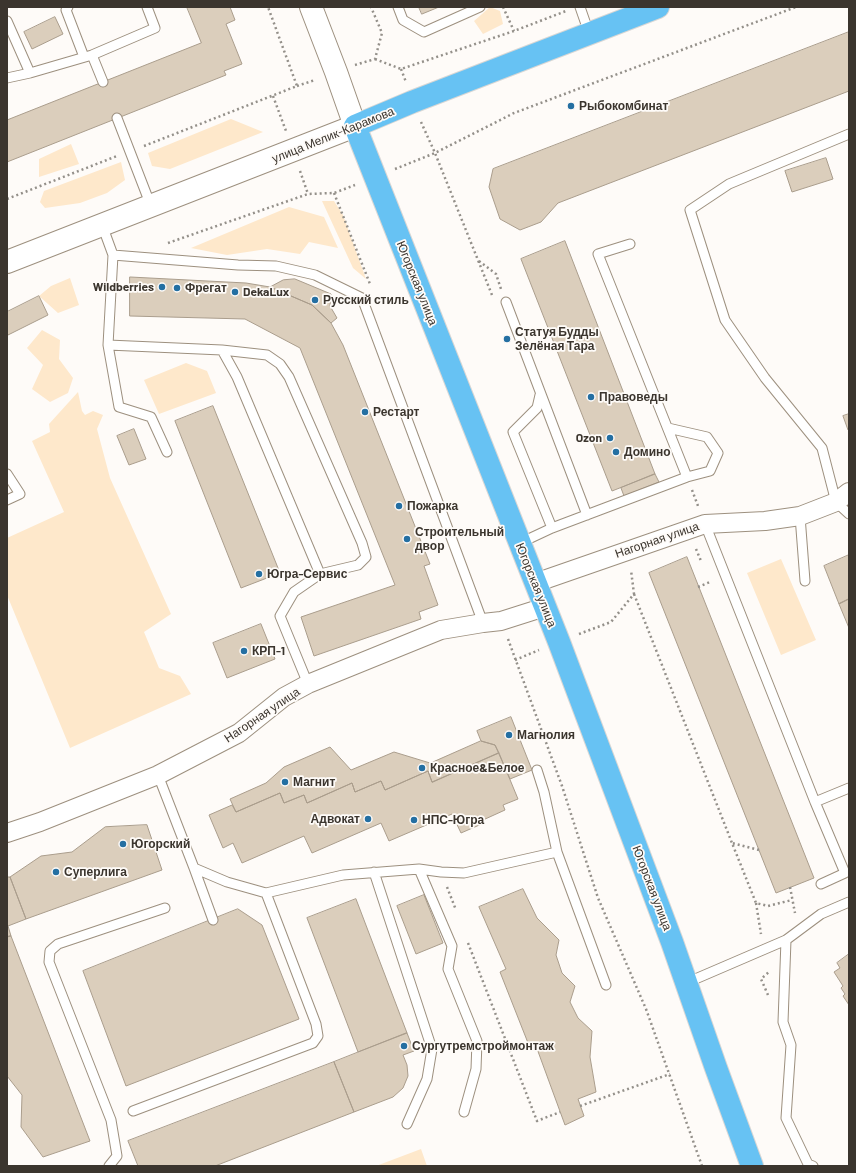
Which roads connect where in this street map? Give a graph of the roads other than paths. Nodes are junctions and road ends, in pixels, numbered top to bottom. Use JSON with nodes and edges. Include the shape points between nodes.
{"nodes":[{"id":1,"x":68,"y":7,"type":"edge"},
{"id":2,"x":147,"y":7,"type":"edge"},
{"id":3,"x":311,"y":7,"type":"edge"},
{"id":4,"x":398,"y":7,"type":"edge"},
{"id":5,"x":480,"y":7,"type":"edge"},
{"id":6,"x":658,"y":7,"type":"edge"},
{"id":7,"x":575,"y":8,"type":"edge"},
{"id":8,"x":7,"y":21,"type":"edge"},
{"id":9,"x":589,"y":33,"type":"junction"},
{"id":10,"x":88,"y":56,"type":"junction"},
{"id":11,"x":30,"y":73,"type":"junction"},
{"id":12,"x":7,"y":78,"type":"edge"},
{"id":13,"x":103,"y":82,"type":"dead end"},
{"id":14,"x":117,"y":118,"type":"dead end"},
{"id":15,"x":355,"y":126,"type":"junction"},
{"id":16,"x":849,"y":134,"type":"edge"},
{"id":17,"x":151,"y":206,"type":"junction"},
{"id":18,"x":102,"y":225,"type":"junction"},
{"id":19,"x":630,"y":244,"type":"dead end"},
{"id":20,"x":113,"y":255,"type":"junction"},
{"id":21,"x":7,"y":262,"type":"edge"},
{"id":22,"x":506,"y":302,"type":"road end"},
{"id":23,"x":108,"y":345,"type":"junction"},
{"id":24,"x":222,"y":350,"type":"junction"},
{"id":25,"x":540,"y":395,"type":"junction"},
{"id":26,"x":668,"y":428,"type":"junction"},
{"id":27,"x":167,"y":452,"type":"dead end"},
{"id":28,"x":7,"y":474,"type":"edge"},
{"id":29,"x":688,"y":477,"type":"junction"},
{"id":30,"x":842,"y":497,"type":"edge"},
{"id":31,"x":7,"y":500,"type":"edge"},
{"id":32,"x":849,"y":514,"type":"edge"},
{"id":33,"x":587,"y":515,"type":"junction"},
{"id":34,"x":702,"y":516,"type":"junction"},
{"id":35,"x":800,"y":516,"type":"junction"},
{"id":36,"x":552,"y":528,"type":"junction"},
{"id":37,"x":520,"y":543,"type":"junction"},
{"id":38,"x":320,"y":574,"type":"junction"},
{"id":39,"x":805,"y":581,"type":"dead end"},
{"id":40,"x":535,"y":582,"type":"junction"},
{"id":41,"x":545,"y":607,"type":"junction"},
{"id":42,"x":483,"y":623,"type":"junction"},
{"id":43,"x":308,"y":684,"type":"junction"},
{"id":44,"x":537,"y":770,"type":"dead end"},
{"id":45,"x":158,"y":775,"type":"junction"},
{"id":46,"x":849,"y":788,"type":"edge"},
{"id":47,"x":815,"y":802,"type":"junction"},
{"id":48,"x":7,"y":833,"type":"edge"},
{"id":49,"x":557,"y":852,"type":"junction"},
{"id":50,"x":194,"y":868,"type":"junction"},
{"id":51,"x":419,"y":869,"type":"junction"},
{"id":52,"x":374,"y":872,"type":"junction"},
{"id":53,"x":821,"y":884,"type":"dead end"},
{"id":54,"x":266,"y":893,"type":"junction"},
{"id":55,"x":849,"y":902,"type":"edge"},
{"id":56,"x":165,"y":908,"type":"dead end"},
{"id":57,"x":213,"y":920,"type":"dead end"},
{"id":58,"x":786,"y":940,"type":"junction"},
{"id":59,"x":686,"y":983,"type":"junction"},
{"id":60,"x":606,"y":985,"type":"dead end"},
{"id":61,"x":133,"y":1111,"type":"dead end"},
{"id":62,"x":464,"y":1112,"type":"dead end"},
{"id":63,"x":407,"y":1124,"type":"dead end"},
{"id":64,"x":109,"y":1166,"type":"edge"},
{"id":65,"x":752,"y":1166,"type":"edge"},
{"id":66,"x":813,"y":1166,"type":"edge"}],
"edges":[{"from":1,"to":10,"type":"lane","via":[[66,10]]},
{"from":2,"to":10,"type":"lane","via":[[155,28]]},
{"from":3,"to":15,"type":"main road","name":"Югорская улица"},
{"from":4,"to":5,"type":"lane","via":[[403,20],[424,32]]},
{"from":6,"to":9,"type":"main road","name":"улица Мелик-Карамова"},
{"from":7,"to":9,"type":"lane"},
{"from":8,"to":11,"type":"lane"},
{"from":9,"to":15,"type":"main road","name":"улица Мелик-Карамова"},
{"from":10,"to":11,"type":"lane"},
{"from":10,"to":13,"type":"lane"},
{"from":11,"to":12,"type":"lane"},
{"from":14,"to":17,"type":"lane"},
{"from":15,"to":17,"type":"main road","name":"улица Мелик-Карамова"},
{"from":15,"to":37,"type":"main road","name":"Югорская улица"},
{"from":16,"to":30,"type":"lane","via":[[729,184],[690,210],[725,320],[765,378],[822,448]]},
{"from":17,"to":18,"type":"main road","name":"улица Мелик-Карамова"},
{"from":18,"to":20,"type":"lane"},
{"from":18,"to":21,"type":"main road","name":"улица Мелик-Карамова"},
{"from":19,"to":26,"type":"lane","via":[[598,254]]},
{"from":20,"to":23,"type":"lane"},
{"from":20,"to":42,"type":"lane","via":[[276,266],[315,275],[362,298]]},
{"from":22,"to":25,"type":"lane"},
{"from":23,"to":24,"type":"lane"},
{"from":23,"to":27,"type":"lane","via":[[119,407],[151,417]]},
{"from":24,"to":38,"type":"lane","via":[[237,377]]},
{"from":24,"to":38,"type":"lane","via":[[267,355],[280,364],[289,377],[359,536],[366,557],[358,565]]},
{"from":25,"to":33,"type":"lane"},
{"from":25,"to":36,"type":"lane","via":[[537,408],[513,432]]},
{"from":26,"to":29,"type":"lane"},
{"from":26,"to":29,"type":"lane","via":[[707,437],[718,453],[710,471]]},
{"from":28,"to":31,"type":"lane","via":[[20,494]]},
{"from":29,"to":33,"type":"lane"},
{"from":30,"to":32,"type":"lane"},
{"from":30,"to":35,"type":"street","name":"Нагорная улица"},
{"from":33,"to":36,"type":"lane"},
{"from":34,"to":35,"type":"street","name":"Нагорная улица","via":[[765,521]]},
{"from":34,"to":40,"type":"street","name":"Нагорная улица","via":[[629,550]]},
{"from":34,"to":47,"type":"lane"},
{"from":35,"to":39,"type":"lane"},
{"from":36,"to":37,"type":"lane"},
{"from":37,"to":40,"type":"main road","name":"Югорская улица"},
{"from":38,"to":43,"type":"lane","via":[[294,592],[280,616]]},
{"from":40,"to":41,"type":"main road","name":"Югорская улица"},
{"from":41,"to":42,"type":"street","name":"Нагорная улица","via":[[501,621]]},
{"from":41,"to":59,"type":"main road","name":"Югорская улица"},
{"from":42,"to":43,"type":"street","name":"Нагорная улица","via":[[441,630]]},
{"from":43,"to":45,"type":"street","name":"Нагорная улица","via":[[284,697],[239,733]]},
{"from":44,"to":49,"type":"lane"},
{"from":45,"to":48,"type":"street","name":"Нагорная улица"},
{"from":45,"to":50,"type":"lane"},
{"from":46,"to":47,"type":"lane"},
{"from":47,"to":53,"type":"lane","via":[[845,873]]},
{"from":49,"to":51,"type":"lane","via":[[464,873]]},
{"from":49,"to":60,"type":"lane"},
{"from":50,"to":54,"type":"lane","via":[[227,882]]},
{"from":50,"to":57,"type":"lane"},
{"from":51,"to":52,"type":"lane"},
{"from":51,"to":62,"type":"lane","via":[[452,946],[448,969],[477,1041],[476,1069]]},
{"from":52,"to":54,"type":"lane","via":[[343,875]]},
{"from":52,"to":63,"type":"lane","via":[[432,1049],[427,1079]]},
{"from":54,"to":61,"type":"lane","via":[[316,1024],[318,1036],[313,1043]]},
{"from":55,"to":58,"type":"lane","via":[[821,914]]},
{"from":56,"to":64,"type":"lane","via":[[58,944],[50,951],[50,962],[111,1120],[117,1156]]},
{"from":58,"to":59,"type":"lane"},
{"from":58,"to":66,"type":"lane","via":[[783,1022],[791,1045],[786,1118],[808,1164]]},
{"from":59,"to":65,"type":"main road","name":"Югорская улица"}]}
